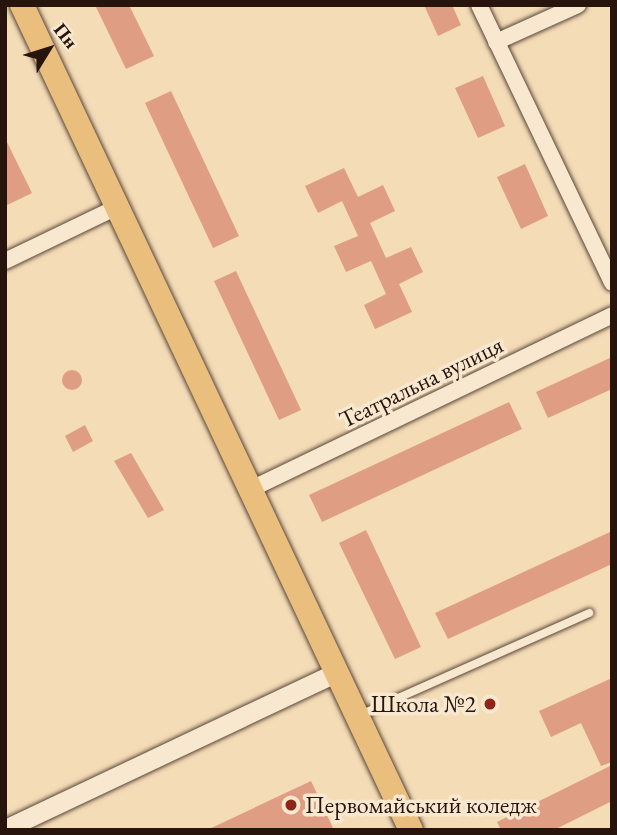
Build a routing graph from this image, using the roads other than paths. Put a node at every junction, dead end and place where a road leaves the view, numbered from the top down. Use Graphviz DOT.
graph roads {
  1 [pos="22,5"];
  2 [pos="479,5"];
  3 [pos="578,5"];
  4 [pos="496,42"];
  5 [pos="115,208"];
  6 [pos="5,261"];
  7 [pos="612,283"];
  8 [pos="612,315"];
  9 [pos="249,490"];
  10 [pos="589,613"];
  11 [pos="337,672"];
  12 [pos="358,716"];
  13 [pos="16,827"];
  14 [pos="411,830"];
  1 -- 5 [label="main road"];
  2 -- 4 [label="street"];
  3 -- 4 [label="street"];
  4 -- 7 [label="street"];
  5 -- 6 [label="street"];
  5 -- 9 [label="main road"];
  8 -- 9 [label="street, Театральна вулиця"];
  9 -- 11 [label="main road"];
  10 -- 12 [label="lane"];
  11 -- 12 [label="main road"];
  11 -- 13 [label="street"];
  12 -- 14 [label="main road"];
}
